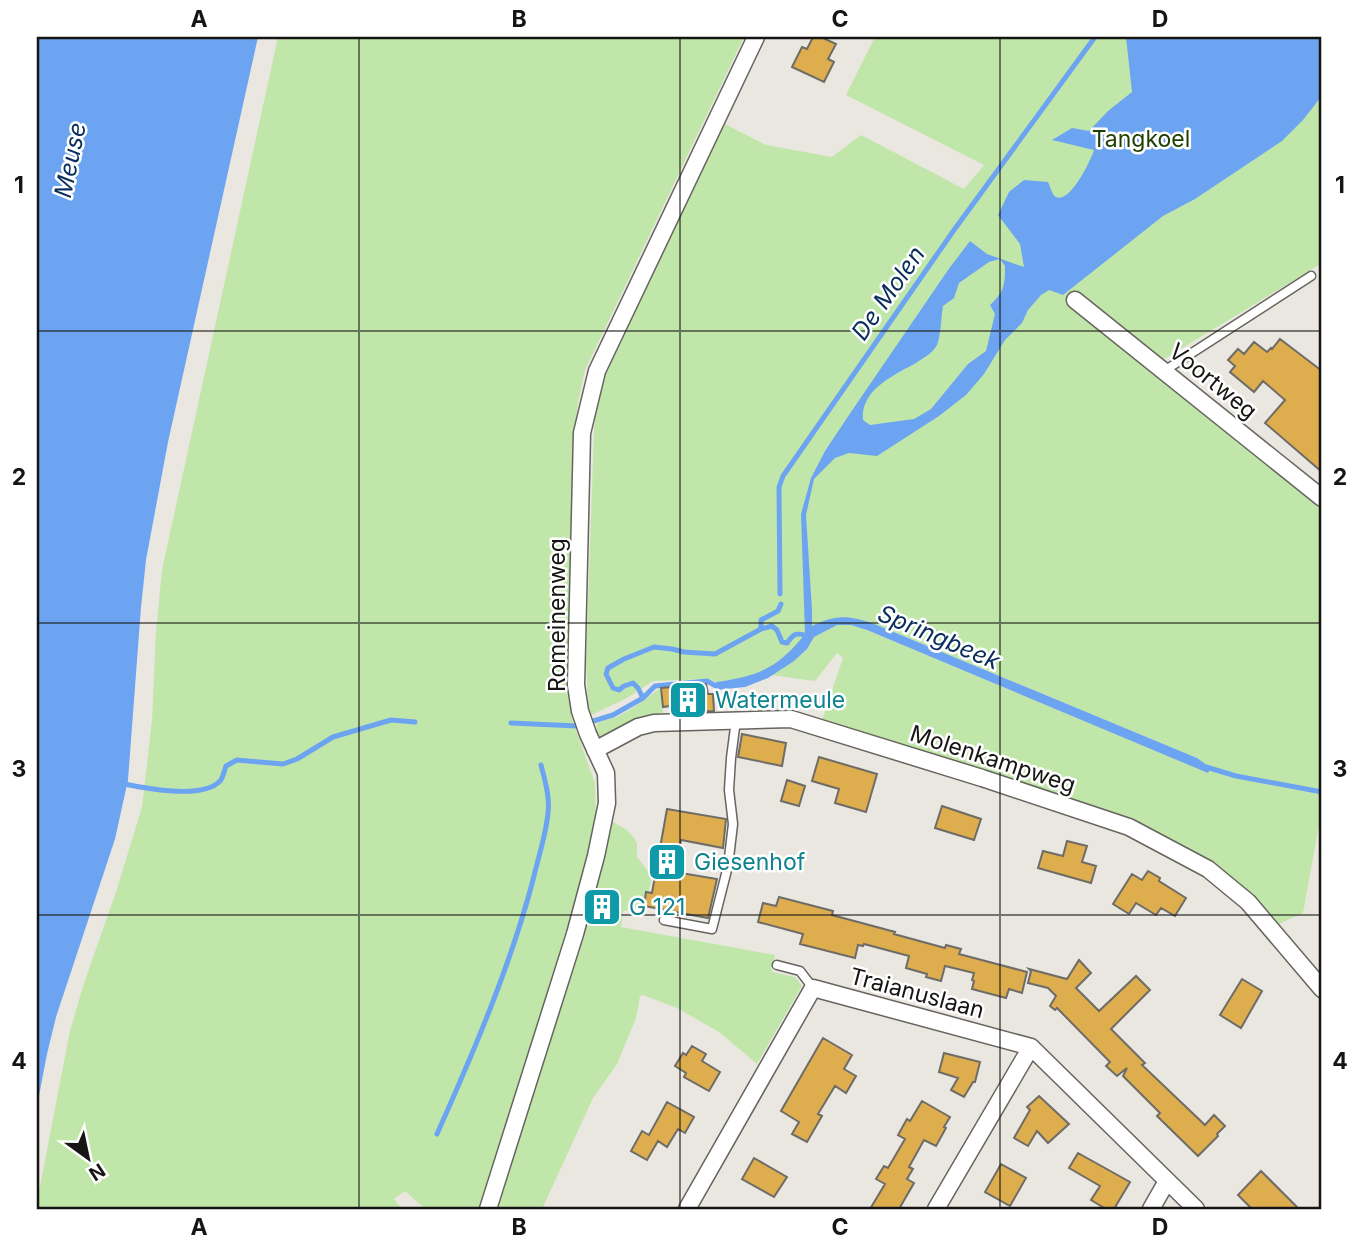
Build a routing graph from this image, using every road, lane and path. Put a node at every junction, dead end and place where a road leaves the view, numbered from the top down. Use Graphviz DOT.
graph roads {
  1 [pos="756,37"];
  2 [pos="1311,276"];
  3 [pos="1075,300"];
  4 [pos="1164,371"];
  5 [pos="1322,498"];
  6 [pos="736,720"];
  7 [pos="595,750"];
  8 [pos="664,920"];
  9 [pos="777,965"];
  10 [pos="813,988"];
  11 [pos="1322,989"];
  12 [pos="1031,1047"];
  13 [pos="1167,1181"];
  14 [pos="488,1209"];
  15 [pos="687,1209"];
  16 [pos="936,1209"];
  17 [pos="1151,1209"];
  18 [pos="1196,1209"];
  1 -- 7 [label="street, Romeinenweg"];
  2 -- 4 [label="lane"];
  3 -- 4 [label="street, Voortweg"];
  4 -- 5 [label="street, Voortweg"];
  6 -- 7 [label="street, Molenkampweg"];
  6 -- 8 [label="lane"];
  6 -- 11 [label="street, Molenkampweg"];
  7 -- 14 [label="street, Romeinenweg"];
  9 -- 10 [label="lane"];
  10 -- 12 [label="street, Traianuslaan"];
  10 -- 15 [label="street, Traianuslaan"];
  12 -- 13 [label="street, Traianuslaan"];
  12 -- 16 [label="street"];
  13 -- 17 [label="street"];
  13 -- 18 [label="street, Traianuslaan"];
}
